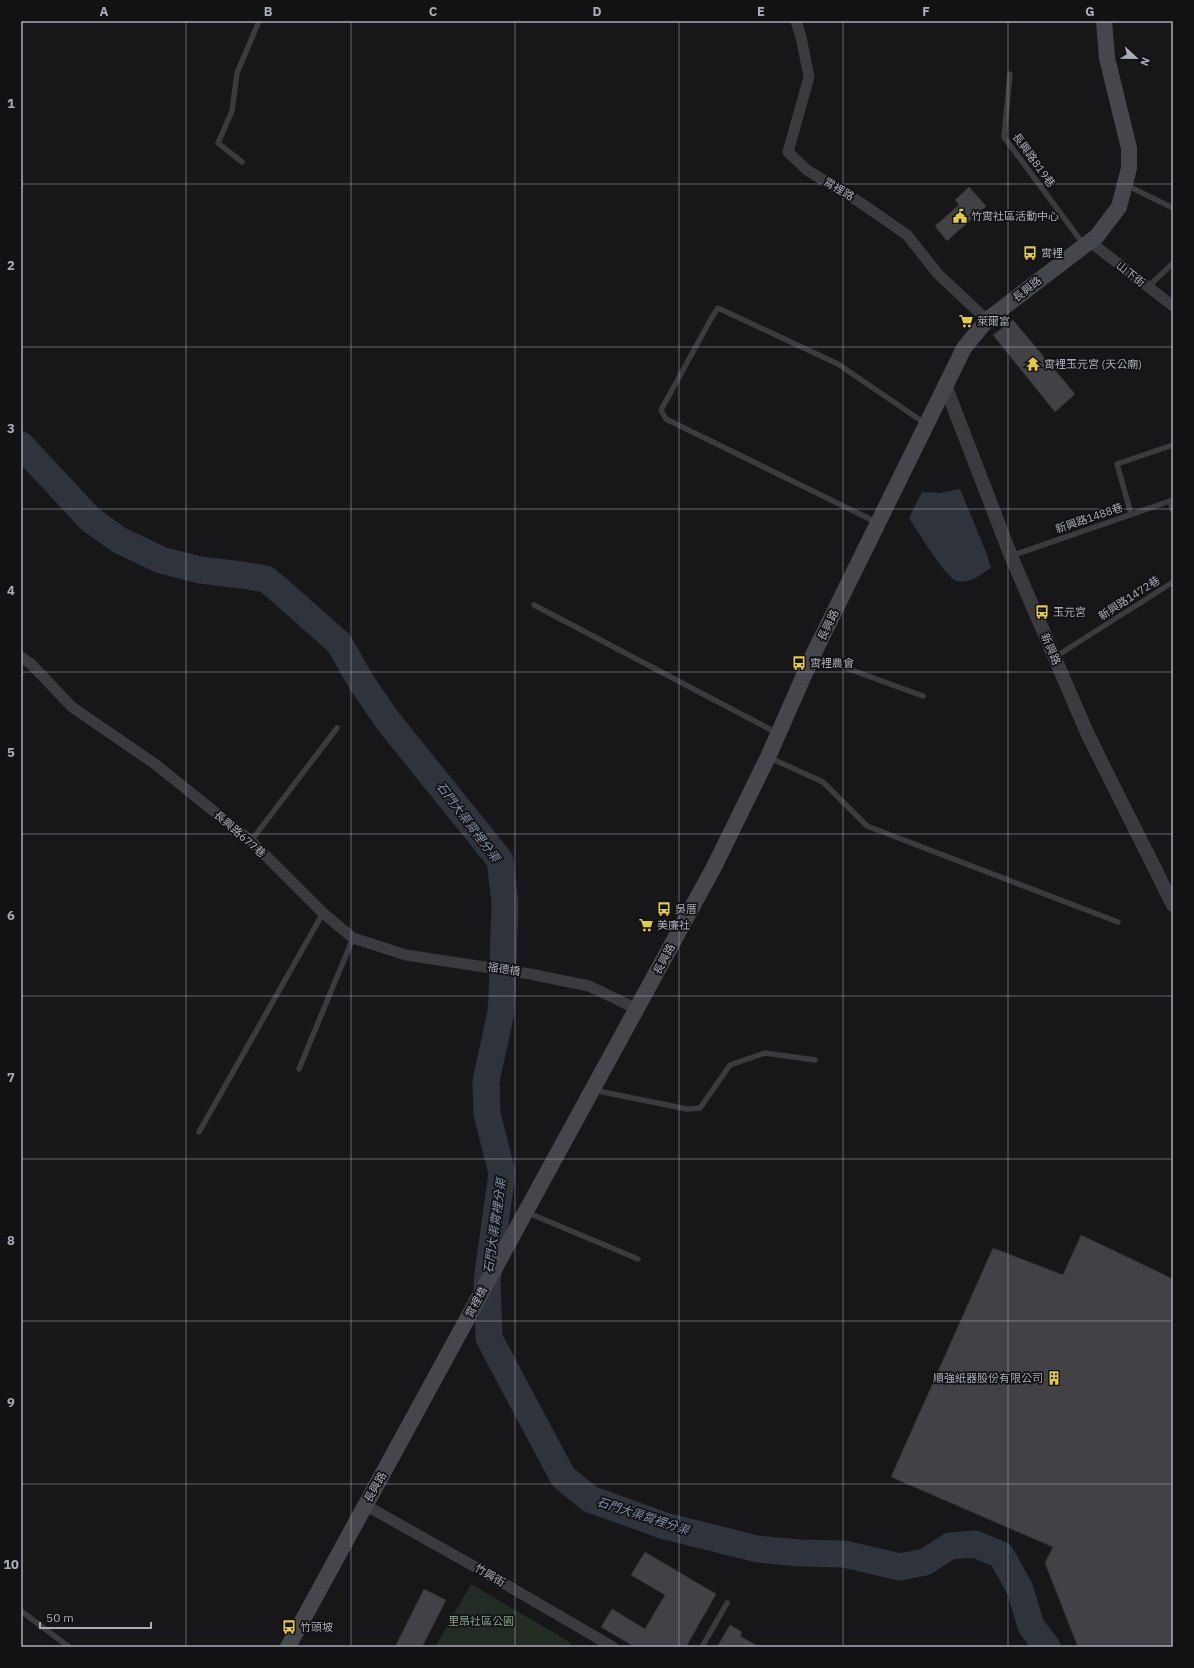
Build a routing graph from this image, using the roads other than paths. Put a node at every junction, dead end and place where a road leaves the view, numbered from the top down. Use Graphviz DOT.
graph roads {
  1 [pos="259,21"];
  2 [pos="796,21"];
  3 [pos="1104,21"];
  4 [pos="1010,74"];
  5 [pos="242,162"];
  6 [pos="1126,185"];
  7 [pos="1173,208"];
  8 [pos="1086,243"];
  9 [pos="1173,263"];
  10 [pos="1148,286"];
  11 [pos="1173,306"];
  12 [pos="987,320"];
  13 [pos="945,385"];
  14 [pos="926,425"];
  15 [pos="1173,445"];
  16 [pos="1172,500"];
  17 [pos="1173,511"];
  18 [pos="1131,514"];
  19 [pos="878,524"];
  20 [pos="1011,556"];
  21 [pos="1173,582"];
  22 [pos="534,605"];
  23 [pos="813,655"];
  24 [pos="21,657"];
  25 [pos="1055,657"];
  26 [pos="922,696"];
  27 [pos="337,728"];
  28 [pos="779,734"];
  29 [pos="768,757"];
  30 [pos="251,841"];
  31 [pos="1173,905"];
  32 [pos="323,913"];
  33 [pos="1118,922"];
  34 [pos="353,938"];
  35 [pos="478,965"];
  36 [pos="637,1009"];
  37 [pos="815,1060"];
  38 [pos="299,1068"];
  39 [pos="593,1090"];
  40 [pos="199,1132"];
  41 [pos="526,1212"];
  42 [pos="501,1255"];
  43 [pos="638,1259"];
  44 [pos="463,1327"];
  45 [pos="365,1505"];
  46 [pos="727,1603"];
  47 [pos="21,1611"];
  48 [pos="293,1646"];
  49 [pos="69,1647"];
  50 [pos="613,1647"];
  51 [pos="702,1647"];
  1 -- 5 [label="lane"];
  2 -- 12 [label="street, 霄裡路"];
  3 -- 6 [label="main road, 長興路"];
  4 -- 8 [label="lane, 長興路819巷"];
  6 -- 7 [label="lane"];
  6 -- 8 [label="main road, 長興路"];
  8 -- 10 [label="street, 山下街"];
  8 -- 12 [label="main road, 長興路"];
  9 -- 10 [label="lane"];
  10 -- 11 [label="street, 山下街"];
  12 -- 13 [label="main road, 長興路"];
  13 -- 14 [label="main road, 長興路"];
  13 -- 20 [label="street, 新興路"];
  14 -- 19 [label="main road, 長興路"];
  14 -- 19 [label="lane"];
  15 -- 18 [label="lane"];
  16 -- 17 [label="lane"];
  16 -- 18 [label="lane, 新興路1488巷"];
  18 -- 20 [label="lane, 新興路1488巷"];
  19 -- 23 [label="main road, 長興路"];
  20 -- 25 [label="street, 新興路"];
  21 -- 25 [label="lane, 新興路1472巷"];
  22 -- 28 [label="lane"];
  23 -- 26 [label="lane"];
  23 -- 28 [label="main road, 長興路"];
  24 -- 30 [label="street, 長興路677巷"];
  25 -- 31 [label="street, 新興路"];
  27 -- 30 [label="lane"];
  28 -- 29 [label="main road, 長興路"];
  29 -- 33 [label="lane"];
  29 -- 36 [label="main road, 長興路"];
  30 -- 32 [label="street, 長興路677巷"];
  32 -- 34 [label="street, 長興路677巷"];
  32 -- 40 [label="lane"];
  34 -- 35 [label="street, 長興路677巷"];
  34 -- 38 [label="lane"];
  35 -- 36 [label="street, 福德橋"];
  36 -- 39 [label="main road, 長興路"];
  37 -- 39 [label="lane"];
  39 -- 41 [label="main road, 長興路"];
  41 -- 42 [label="main road, 長興路"];
  41 -- 43 [label="lane"];
  42 -- 44 [label="main road, 霄裡橋"];
  44 -- 45 [label="main road, 長興路"];
  45 -- 48 [label="main road, 長興路"];
  45 -- 50 [label="street, 竹興街"];
  46 -- 51 [label="lane"];
  47 -- 49 [label="lane"];
}
